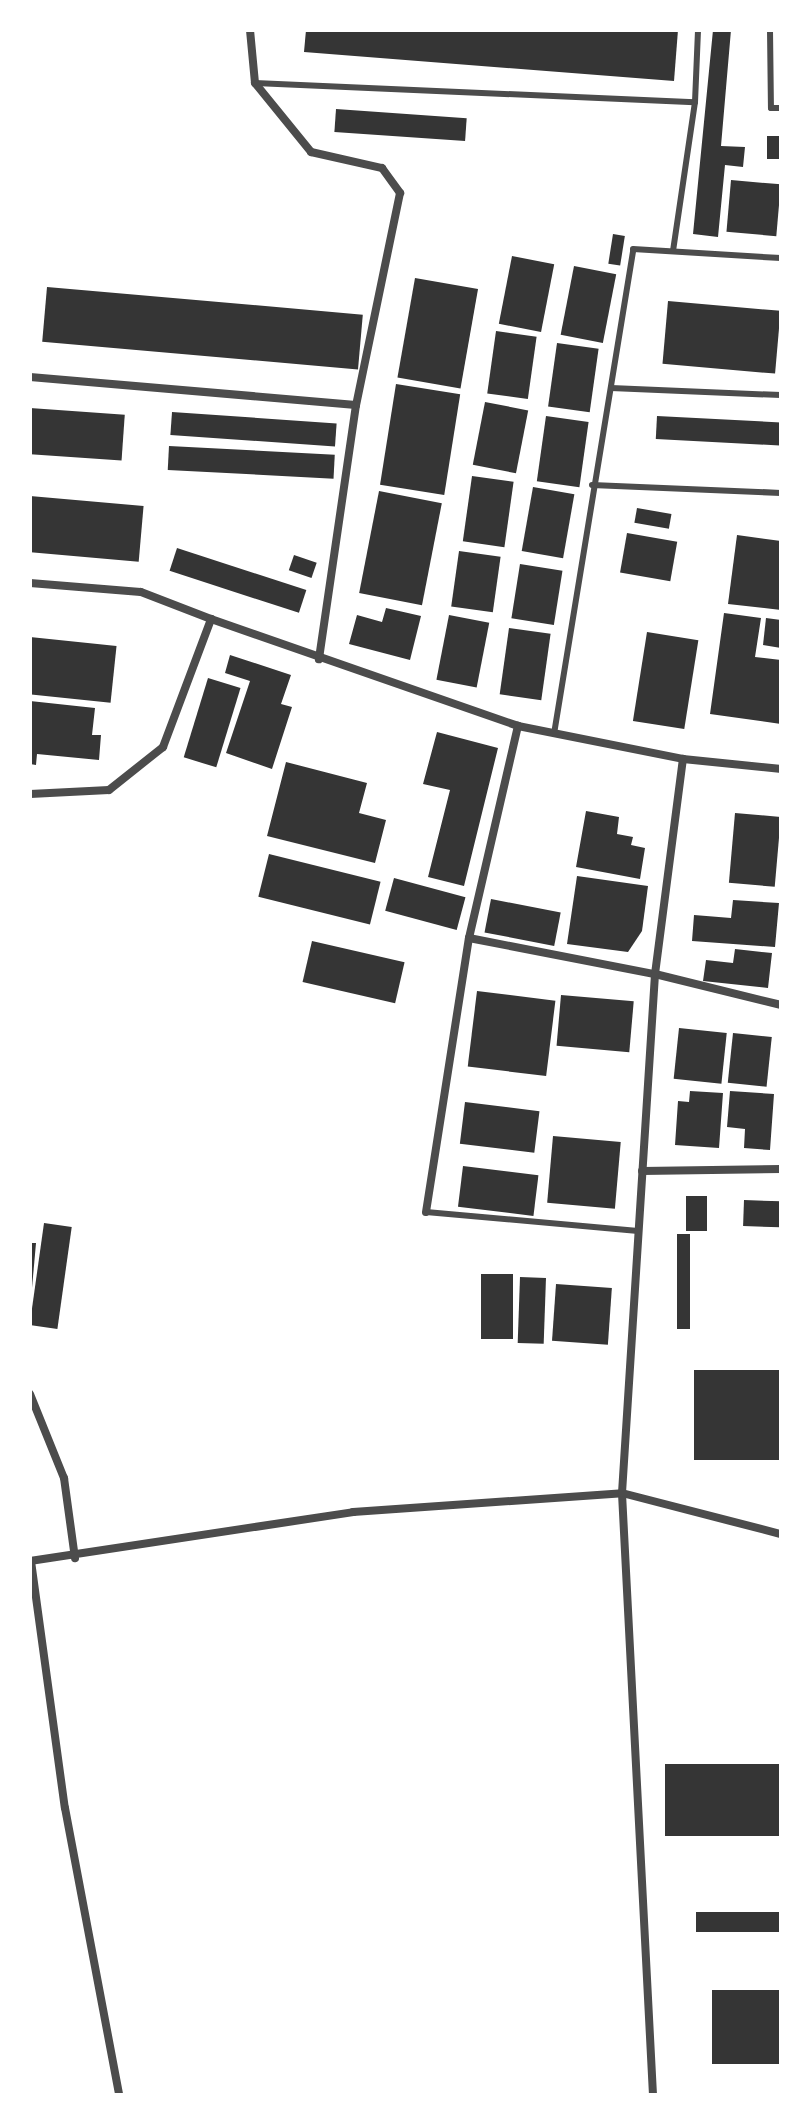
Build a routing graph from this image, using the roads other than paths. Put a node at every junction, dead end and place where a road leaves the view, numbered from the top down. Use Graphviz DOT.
graph roads {
  1 [pos="250,30"];
  2 [pos="698,30"];
  3 [pos="770,30"];
  4 [pos="255,83"];
  5 [pos="695,102"];
  6 [pos="781,108"];
  7 [pos="673,251"];
  8 [pos="781,258"];
  9 [pos="30,377"];
  10 [pos="611,388"];
  11 [pos="781,395"];
  12 [pos="356,405"];
  13 [pos="592,485"];
  14 [pos="781,493"];
  15 [pos="30,583"];
  16 [pos="211,619"];
  17 [pos="319,659"];
  18 [pos="518,726"];
  19 [pos="554,734"];
  20 [pos="683,759"];
  21 [pos="781,769"];
  22 [pos="30,794"];
  23 [pos="469,938"];
  24 [pos="655,974"];
  25 [pos="781,1005"];
  26 [pos="781,1169"];
  27 [pos="642,1171"];
  28 [pos="426,1212"];
  29 [pos="638,1231"];
  30 [pos="30,1394"];
  31 [pos="622,1493"];
  32 [pos="781,1534"];
  33 [pos="75,1558"];
  34 [pos="31,1561"];
  35 [pos="119,2095"];
  36 [pos="653,2095"];
  1 -- 4 [label="street"];
  2 -- 5 [label="lane"];
  3 -- 6 [label="lane"];
  4 -- 5 [label="lane"];
  4 -- 12 [label="street"];
  5 -- 7 [label="lane"];
  7 -- 8 [label="lane"];
  7 -- 10 [label="lane"];
  9 -- 12 [label="street"];
  10 -- 11 [label="lane"];
  10 -- 13 [label="lane"];
  12 -- 17 [label="street"];
  13 -- 14 [label="lane"];
  13 -- 19 [label="lane"];
  15 -- 16 [label="street"];
  16 -- 17 [label="street"];
  16 -- 22 [label="street"];
  17 -- 18 [label="street"];
  18 -- 19 [label="street"];
  18 -- 23 [label="street"];
  19 -- 20 [label="street"];
  20 -- 21 [label="street"];
  20 -- 24 [label="street"];
  23 -- 24 [label="street"];
  23 -- 28 [label="street"];
  24 -- 25 [label="street"];
  24 -- 27 [label="street"];
  26 -- 27 [label="street"];
  27 -- 29 [label="street"];
  28 -- 29 [label="lane"];
  29 -- 31 [label="street"];
  30 -- 33 [label="street"];
  31 -- 32 [label="street"];
  31 -- 33 [label="street"];
  31 -- 36 [label="street"];
  33 -- 34 [label="street"];
  34 -- 35 [label="street"];
}
